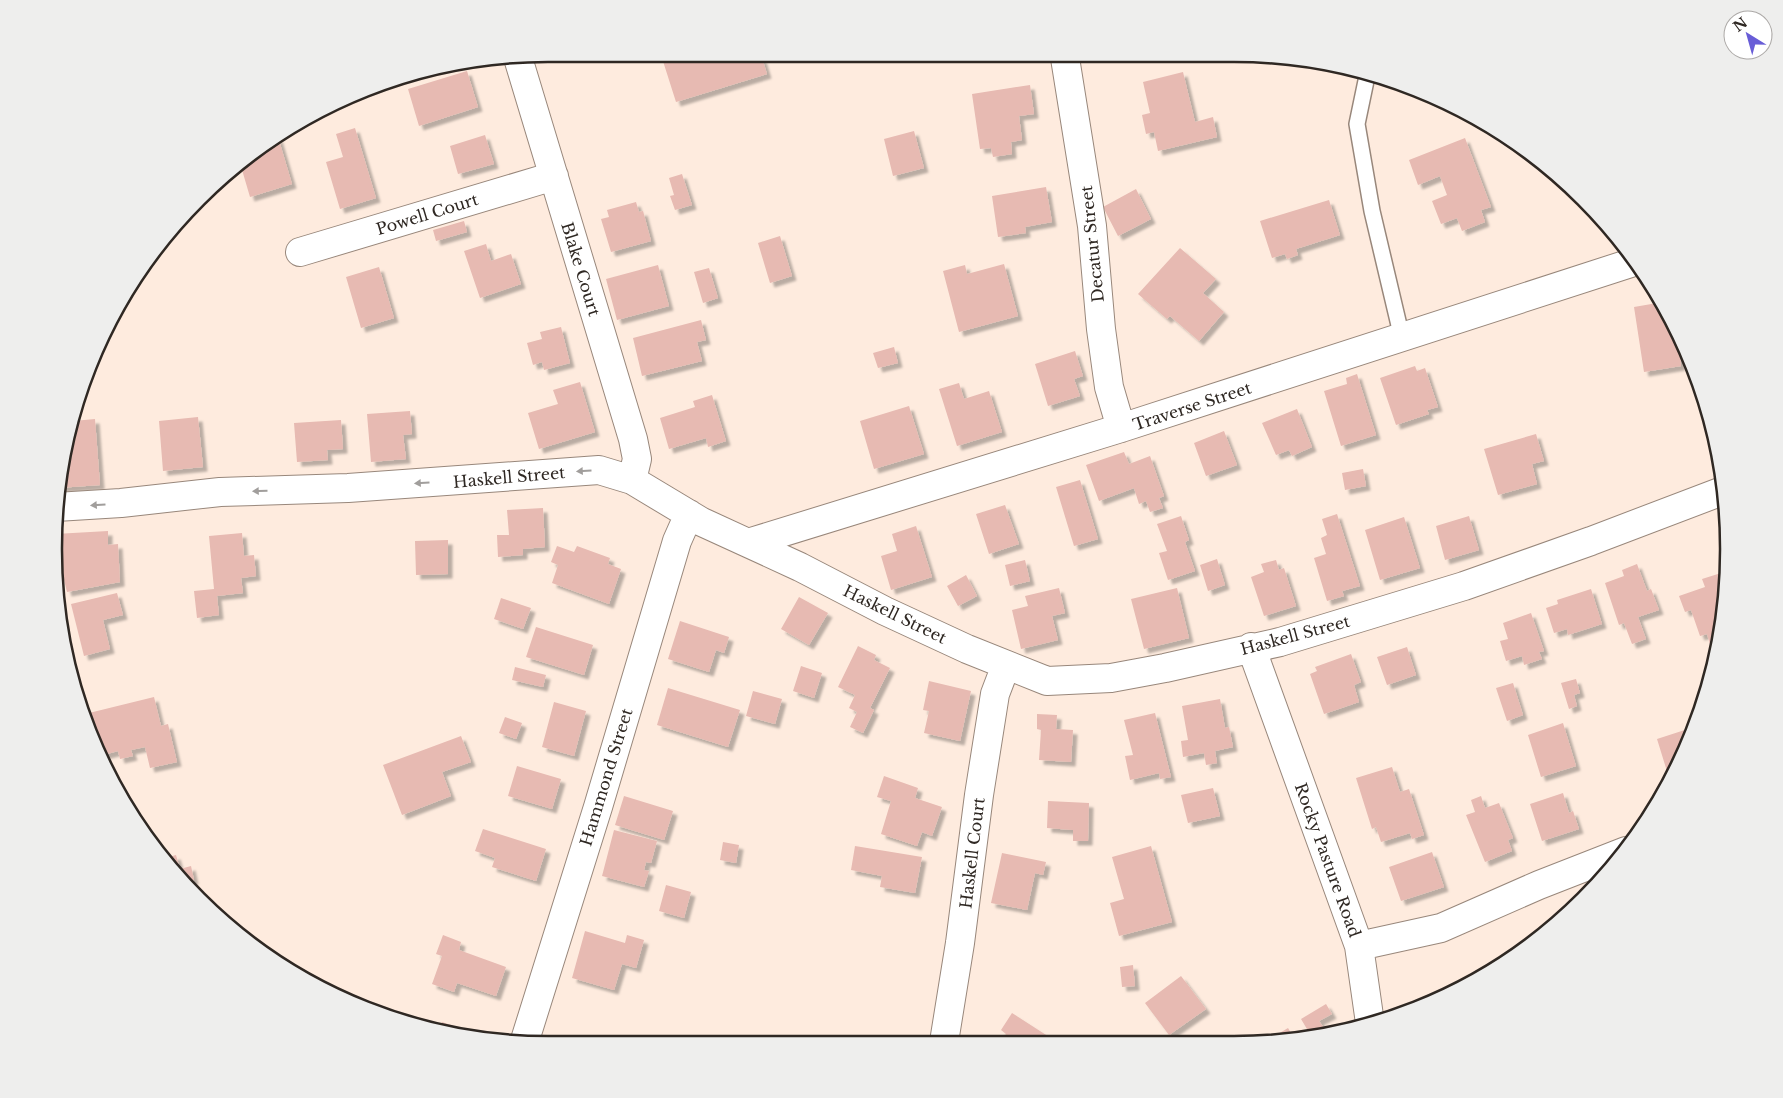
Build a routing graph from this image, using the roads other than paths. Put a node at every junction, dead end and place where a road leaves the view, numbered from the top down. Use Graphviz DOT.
graph roads {
  1 [pos="1067,62"];
  2 [pos="520,64"];
  3 [pos="1366,81"];
  4 [pos="554,176"];
  5 [pos="300,252"];
  6 [pos="1628,264"];
  7 [pos="1402,338"];
  8 [pos="1121,428"];
  9 [pos="632,480"];
  10 [pos="1717,493"];
  11 [pos="65,506"];
  12 [pos="689,514"];
  13 [pos="748,543"];
  14 [pos="1251,647"];
  15 [pos="1006,665"];
  16 [pos="1609,858"];
  17 [pos="1359,946"];
  18 [pos="1369,1016"];
  19 [pos="527,1035"];
  20 [pos="945,1036"];
  1 -- 8 [label="street, Decatur Street"];
  2 -- 4 [label="street, Blake Court"];
  3 -- 7 [label="lane"];
  4 -- 5 [label="street, Powell Court"];
  4 -- 9 [label="street, Blake Court"];
  6 -- 7 [label="street, Traverse Street"];
  7 -- 8 [label="street, Traverse Street"];
  8 -- 13 [label="street, Traverse Street"];
  9 -- 11 [label="street, Haskell Street, one-way"];
  9 -- 12 [label="street, Haskell Street"];
  10 -- 14 [label="street, Haskell Street"];
  12 -- 13 [label="street, Haskell Street"];
  12 -- 19 [label="street, Hammond Street"];
  13 -- 15 [label="street, Haskell Street"];
  14 -- 15 [label="street, Haskell Street"];
  14 -- 17 [label="street, Rocky Pasture Road"];
  15 -- 20 [label="street, Haskell Court"];
  16 -- 17 [label="street, Rocky Pasture Road"];
  17 -- 18 [label="street"];
}
